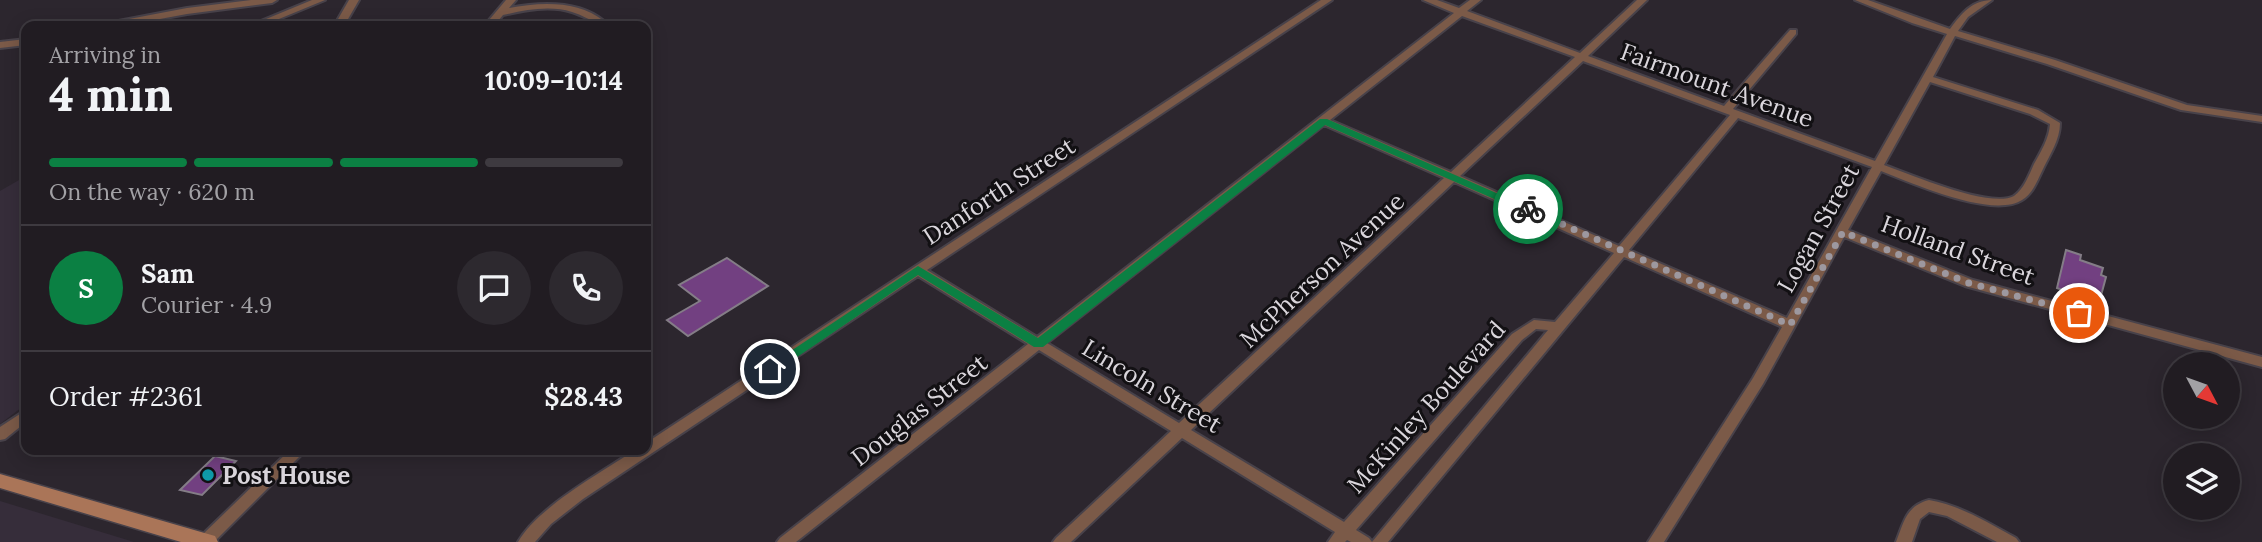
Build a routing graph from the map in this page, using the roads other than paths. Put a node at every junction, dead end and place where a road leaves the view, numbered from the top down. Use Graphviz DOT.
graph roads {
  1 [pos="190,0"];
  2 [pos="272,0"];
  3 [pos="320,0"];
  4 [pos="354,0"];
  5 [pos="511,0"];
  6 [pos="1428,0"];
  7 [pos="1476,0"];
  8 [pos="1642,0"];
  9 [pos="1860,0"];
  10 [pos="1987,0"];
  11 [pos="1324,1"];
  12 [pos="202,9"];
  13 [pos="1461,12"];
  14 [pos="500,13"];
  15 [pos="599,20"];
  16 [pos="136,21"];
  17 [pos="267,21"];
  18 [pos="342,21"];
  19 [pos="493,21"];
  20 [pos="1793,32"];
  21 [pos="1952,33"];
  22 [pos="21,43"];
  23 [pos="0,46"];
  24 [pos="0,57"];
  25 [pos="1581,57"];
  26 [pos="1927,78"];
  27 [pos="1731,112"];
  28 [pos="2262,119"];
  29 [pos="1324,121"];
  30 [pos="2056,123"];
  31 [pos="1878,167"];
  32 [pos="1452,177"];
  33 [pos="1843,232"];
  34 [pos="1623,250"];
  35 [pos="918,270"];
  36 [pos="1790,325"];
  37 [pos="1560,327"];
  38 [pos="1038,344"];
  39 [pos="2262,362"];
  40 [pos="21,419"];
  41 [pos="1181,430"];
  42 [pos="0,435"];
  43 [pos="651,447"];
  44 [pos="294,455"];
  45 [pos="638,455"];
  46 [pos="0,481"];
  47 [pos="1341,537"];
  48 [pos="207,542"];
  49 [pos="526,542"];
  50 [pos="785,542"];
  51 [pos="1061,542"];
  52 [pos="1364,542"];
  53 [pos="1379,542"];
  54 [pos="1656,542"];
  55 [pos="1903,542"];
  56 [pos="2011,542"];
  1 -- 12 [label="street"];
  2 -- 12 [label="street"];
  3 -- 17 [label="street"];
  4 -- 18 [label="street"];
  5 -- 14 [label="street"];
  6 -- 13 [label="street, Fairmount Avenue"];
  7 -- 13 [label="street, Douglas Street"];
  8 -- 25 [label="street, McPherson Avenue"];
  9 -- 21 [label="street"];
  10 -- 21 [label="street, Logan Street"];
  11 -- 35 [label="street, Danforth Street"];
  12 -- 16 [label="street"];
  13 -- 25 [label="street, Fairmount Avenue"];
  13 -- 29 [label="street, Douglas Street"];
  14 -- 15 [label="street"];
  14 -- 19 [label="street"];
  20 -- 27 [label="street, McKinley Boulevard"];
  21 -- 26 [label="street, Logan Street"];
  21 -- 28 [label="street"];
  22 -- 23 [label="street"];
  22 -- 24 [label="street"];
  25 -- 27 [label="street, Fairmount Avenue"];
  25 -- 32 [label="street, McPherson Avenue"];
  26 -- 30 [label="street"];
  26 -- 31 [label="street, Logan Street"];
  27 -- 31 [label="street, Fairmount Avenue"];
  27 -- 34 [label="street, McKinley Boulevard"];
  29 -- 32 [label="street"];
  29 -- 38 [label="street, Douglas Street"];
  30 -- 31 [label="street, Fairmount Avenue"];
  31 -- 33 [label="street, Logan Street"];
  32 -- 34 [label="street"];
  32 -- 41 [label="street, McPherson Avenue"];
  33 -- 36 [label="street, Logan Street"];
  33 -- 39 [label="street, Holland Street"];
  34 -- 36 [label="street"];
  34 -- 37 [label="street, McKinley Boulevard"];
  35 -- 38 [label="street, Lincoln Street"];
  35 -- 43 [label="street, Danforth Street"];
  36 -- 54 [label="street, Logan Street"];
  37 -- 47 [label="street, McKinley Boulevard"];
  37 -- 53 [label="street, McKinley Boulevard"];
  38 -- 41 [label="street, Lincoln Street"];
  38 -- 50 [label="street, Douglas Street"];
  40 -- 42 [label="street"];
  41 -- 47 [label="street, Lincoln Street"];
  41 -- 51 [label="street, McPherson Avenue"];
  44 -- 48 [label="street"];
  45 -- 49 [label="street, Danforth Street"];
  46 -- 48 [label="street"];
  47 -- 52 [label="street, Lincoln Street"];
  55 -- 56 [label="street"];
}
